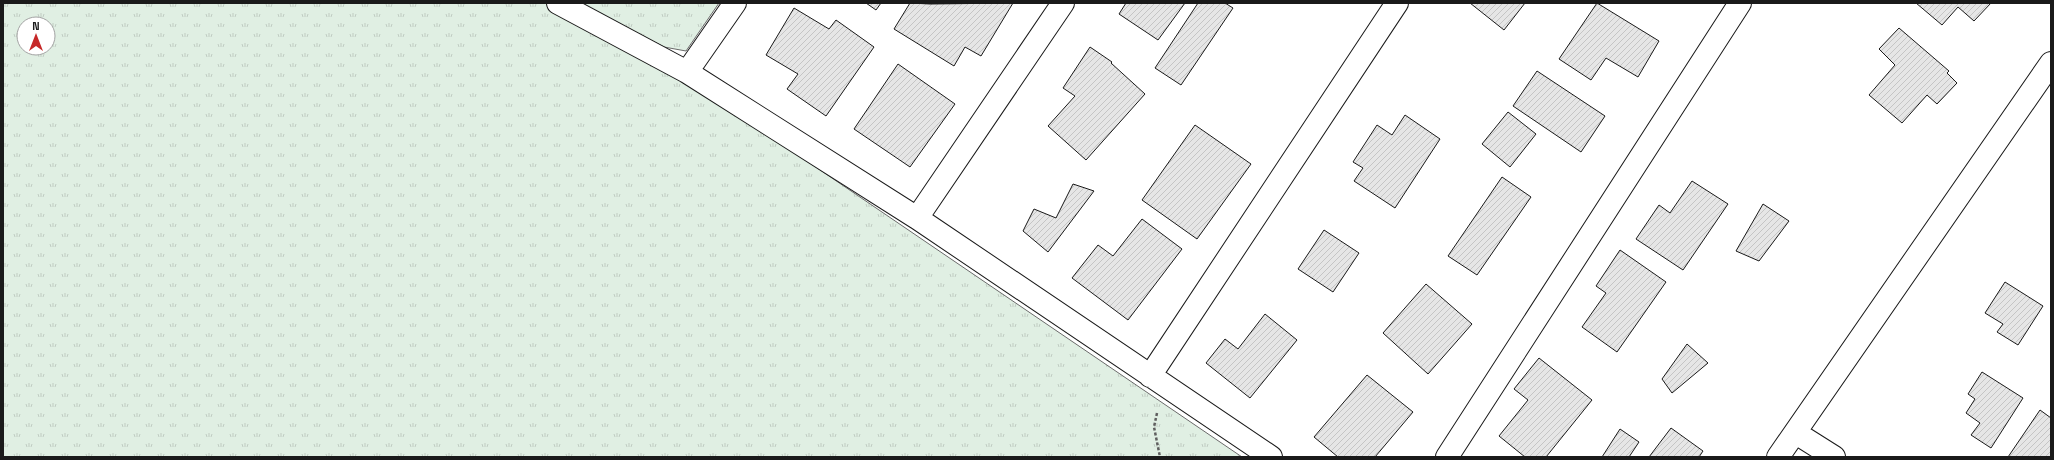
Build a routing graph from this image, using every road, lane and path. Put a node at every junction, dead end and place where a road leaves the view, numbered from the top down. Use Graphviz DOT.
graph roads {
  1 [pos="558,3"];
  2 [pos="735,3"];
  3 [pos="1063,3"];
  4 [pos="1397,3"];
  5 [pos="1740,3"];
  6 [pos="2051,63"];
  7 [pos="688,72"];
  8 [pos="917,218"];
  9 [pos="1157,380"];
  10 [pos="1796,433"];
  11 [pos="1160,457"];
  12 [pos="1271,457"];
  13 [pos="1447,457"];
  14 [pos="1778,457"];
  15 [pos="1834,457"];
  1 -- 7 [label="street"];
  2 -- 7 [label="street"];
  3 -- 8 [label="street"];
  4 -- 9 [label="street"];
  5 -- 13 [label="street"];
  6 -- 10 [label="street"];
  7 -- 8 [label="street"];
  8 -- 9 [label="street"];
  9 -- 11 [label="path"];
  9 -- 12 [label="street"];
  10 -- 14 [label="street"];
  10 -- 15 [label="street"];
}
